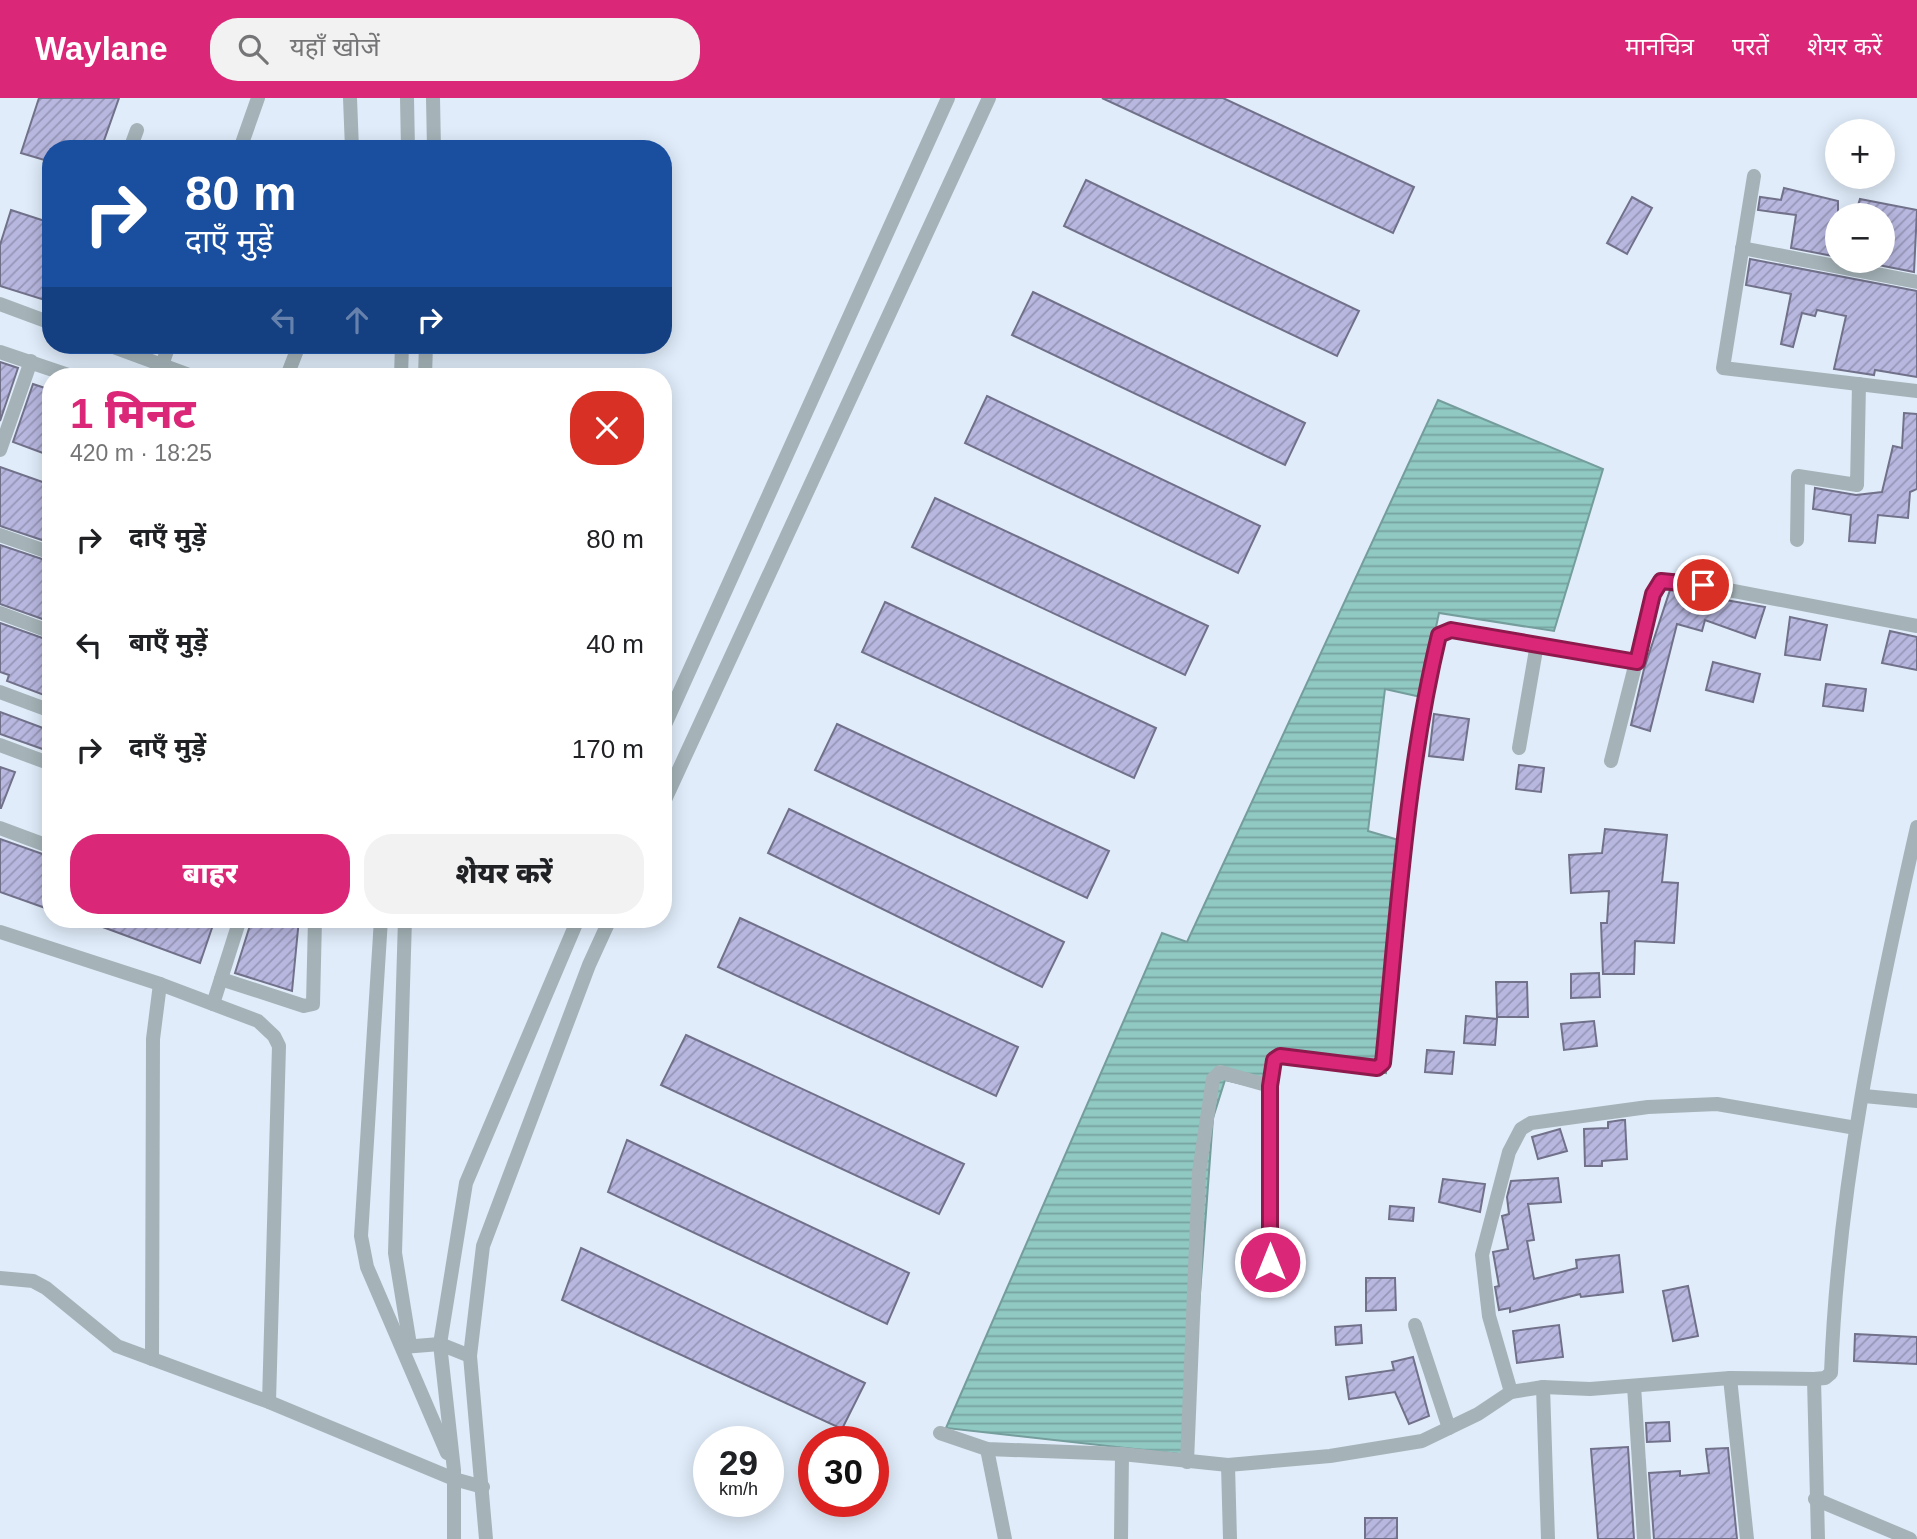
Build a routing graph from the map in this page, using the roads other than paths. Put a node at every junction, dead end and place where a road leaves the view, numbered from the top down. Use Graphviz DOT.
graph roads {
  1 [pos="258,98"];
  2 [pos="350,98"];
  3 [pos="407,98"];
  4 [pos="433,98"];
  5 [pos="948,98"];
  6 [pos="989,98"];
  7 [pos="137,130"];
  8 [pos="133,140"];
  9 [pos="243,140"];
  10 [pos="352,140"];
  11 [pos="408,140"];
  12 [pos="434,140"];
  13 [pos="1754,176"];
  14 [pos="1742,248"];
  15 [pos="1917,282"];
  16 [pos="0,304"];
  17 [pos="42,320"];
  18 [pos="0,352"];
  19 [pos="132,354"];
  20 [pos="166,354"];
  21 [pos="31,361"];
  22 [pos="162,365"];
  23 [pos="50,368"];
  24 [pos="170,368"];
  25 [pos="1859,384"];
  26 [pos="1917,391"];
  27 [pos="0,450"];
  28 [pos="0,535"];
  29 [pos="1797,540"];
  30 [pos="42,550"];
  31 [pos="0,613"];
  32 [pos="1917,626"];
  33 [pos="42,629"];
  34 [pos="1537,644"];
  35 [pos="1637,662"];
  36 [pos="0,692"];
  37 [pos="42,708"];
  38 [pos="672,709"];
  39 [pos="0,745"];
  40 [pos="1519,748"];
  41 [pos="42,761"];
  42 [pos="1611,761"];
  43 [pos="672,785"];
  44 [pos="1917,827"];
  45 [pos="0,828"];
  46 [pos="42,844"];
  47 [pos="237,928"];
  48 [pos="315,928"];
  49 [pos="380,928"];
  50 [pos="405,928"];
  51 [pos="574,928"];
  52 [pos="606,928"];
  53 [pos="0,932"];
  54 [pos="221,979"];
  55 [pos="160,984"];
  56 [pos="213,1004"];
  57 [pos="1270,1086"];
  58 [pos="1864,1096"];
  59 [pos="1917,1101"];
  60 [pos="1856,1128"];
  61 [pos="1270,1262"];
  62 [pos="0,1278"];
  63 [pos="1415,1325"];
  64 [pos="440,1344"];
  65 [pos="406,1346"];
  66 [pos="470,1356"];
  67 [pos="152,1359"];
  68 [pos="1730,1378"];
  69 [pos="1814,1380"];
  70 [pos="1634,1386"];
  71 [pos="1543,1387"];
  72 [pos="1511,1392"];
  73 [pos="269,1402"];
  74 [pos="1450,1428"];
  75 [pos="940,1433"];
  76 [pos="987,1448"];
  77 [pos="1122,1454"];
  78 [pos="1187,1462"];
  79 [pos="1228,1465"];
  80 [pos="454,1475"];
  81 [pos="483,1487"];
  82 [pos="1815,1499"];
  83 [pos="454,1539"];
  84 [pos="486,1539"];
  85 [pos="1005,1539"];
  86 [pos="1121,1539"];
  87 [pos="1230,1539"];
  88 [pos="1548,1539"];
  89 [pos="1644,1539"];
  90 [pos="1747,1539"];
  91 [pos="1818,1539"];
  92 [pos="1910,1539"];
  1 -- 9 [label="street"];
  2 -- 10 [label="street"];
  3 -- 11 [label="street"];
  4 -- 12 [label="street"];
  5 -- 38 [label="street"];
  6 -- 43 [label="street"];
  7 -- 8 [label="street"];
  13 -- 14 [label="street"];
  14 -- 15 [label="street"];
  14 -- 25 [label="street"];
  16 -- 17 [label="street"];
  18 -- 21 [label="street"];
  19 -- 22 [label="street"];
  20 -- 22 [label="street"];
  21 -- 23 [label="street"];
  21 -- 27 [label="street"];
  22 -- 24 [label="street"];
  25 -- 26 [label="street"];
  25 -- 29 [label="street"];
  28 -- 30 [label="street"];
  31 -- 33 [label="street"];
  32 -- 35 [label="street"];
  34 -- 35 [label="street"];
  34 -- 40 [label="street"];
  34 -- 57 [label="street"];
  35 -- 42 [label="street"];
  36 -- 37 [label="street"];
  39 -- 41 [label="street"];
  44 -- 58 [label="street"];
  45 -- 46 [label="street"];
  47 -- 54 [label="street"];
  48 -- 54 [label="street"];
  49 -- 65 [label="street"];
  50 -- 65 [label="street"];
  51 -- 64 [label="street"];
  52 -- 66 [label="street"];
  53 -- 55 [label="street"];
  54 -- 56 [label="street"];
  55 -- 56 [label="street"];
  55 -- 67 [label="street"];
  56 -- 73 [label="street"];
  57 -- 61 [label="street"];
  57 -- 78 [label="street"];
  58 -- 59 [label="street"];
  58 -- 60 [label="street"];
  60 -- 69 [label="street"];
  60 -- 72 [label="street"];
  62 -- 67 [label="street"];
  63 -- 74 [label="street"];
  64 -- 65 [label="street"];
  64 -- 66 [label="street"];
  64 -- 80 [label="street"];
  65 -- 80 [label="street"];
  66 -- 81 [label="street"];
  67 -- 73 [label="street"];
  68 -- 69 [label="street"];
  68 -- 70 [label="street"];
  68 -- 90 [label="street"];
  69 -- 82 [label="street"];
  70 -- 71 [label="street"];
  70 -- 89 [label="street"];
  71 -- 72 [label="street"];
  71 -- 88 [label="street"];
  72 -- 74 [label="street"];
  73 -- 80 [label="street"];
  74 -- 79 [label="street"];
  75 -- 76 [label="street"];
  76 -- 77 [label="street"];
  76 -- 85 [label="street"];
  77 -- 78 [label="street"];
  77 -- 86 [label="street"];
  78 -- 79 [label="street"];
  79 -- 87 [label="street"];
  80 -- 81 [label="street"];
  80 -- 83 [label="street"];
  81 -- 84 [label="street"];
  82 -- 91 [label="street"];
  82 -- 92 [label="street"];
}
